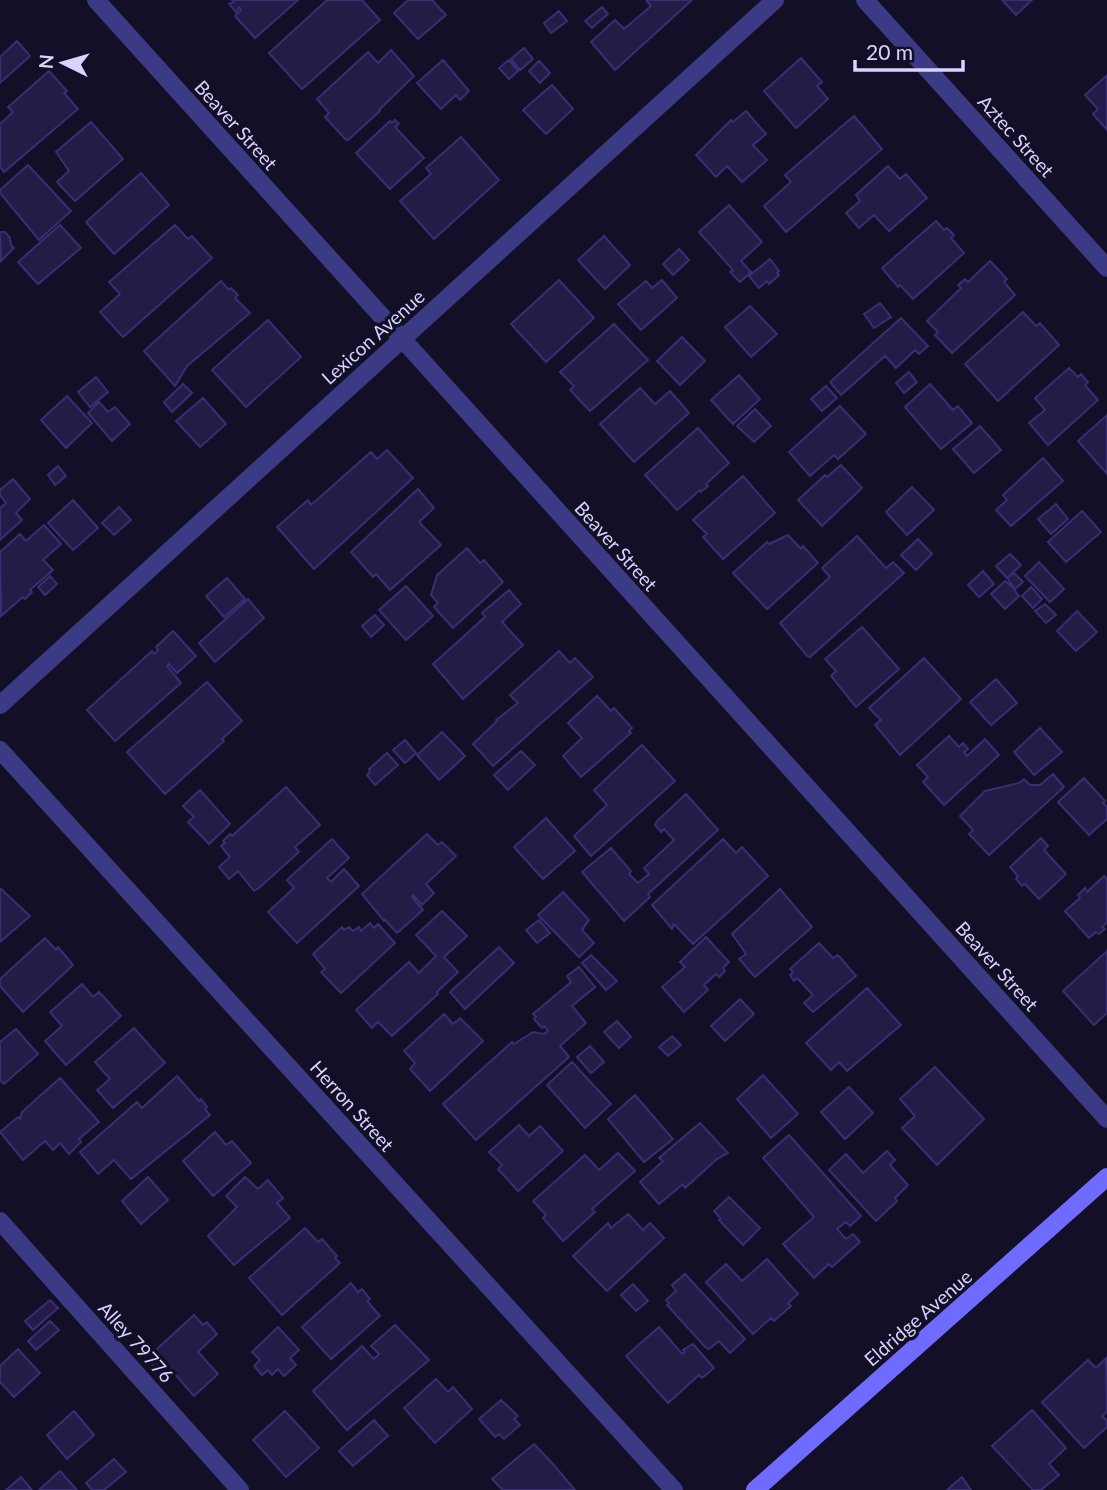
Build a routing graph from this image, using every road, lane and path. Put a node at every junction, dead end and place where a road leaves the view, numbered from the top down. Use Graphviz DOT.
graph roads {
  1 [pos="96,0"];
  2 [pos="775,0"];
  3 [pos="865,0"];
  4 [pos="1107,268"];
  5 [pos="401,340"];
  6 [pos="0,705"];
  7 [pos="0,750"];
  8 [pos="1107,1119"];
  9 [pos="1107,1177"];
  10 [pos="0,1222"];
  11 [pos="240,1490"];
  12 [pos="674,1490"];
  13 [pos="755,1490"];
  1 -- 5 [label="street, Beaver Street"];
  2 -- 5 [label="street, Lexicon Avenue"];
  3 -- 4 [label="street, Aztec Street"];
  5 -- 6 [label="street, Lexicon Avenue"];
  5 -- 8 [label="street, Beaver Street"];
  7 -- 12 [label="street, Herron Street"];
  9 -- 13 [label="street, Eldridge Avenue"];
  10 -- 11 [label="street, Alley 79776"];
}
